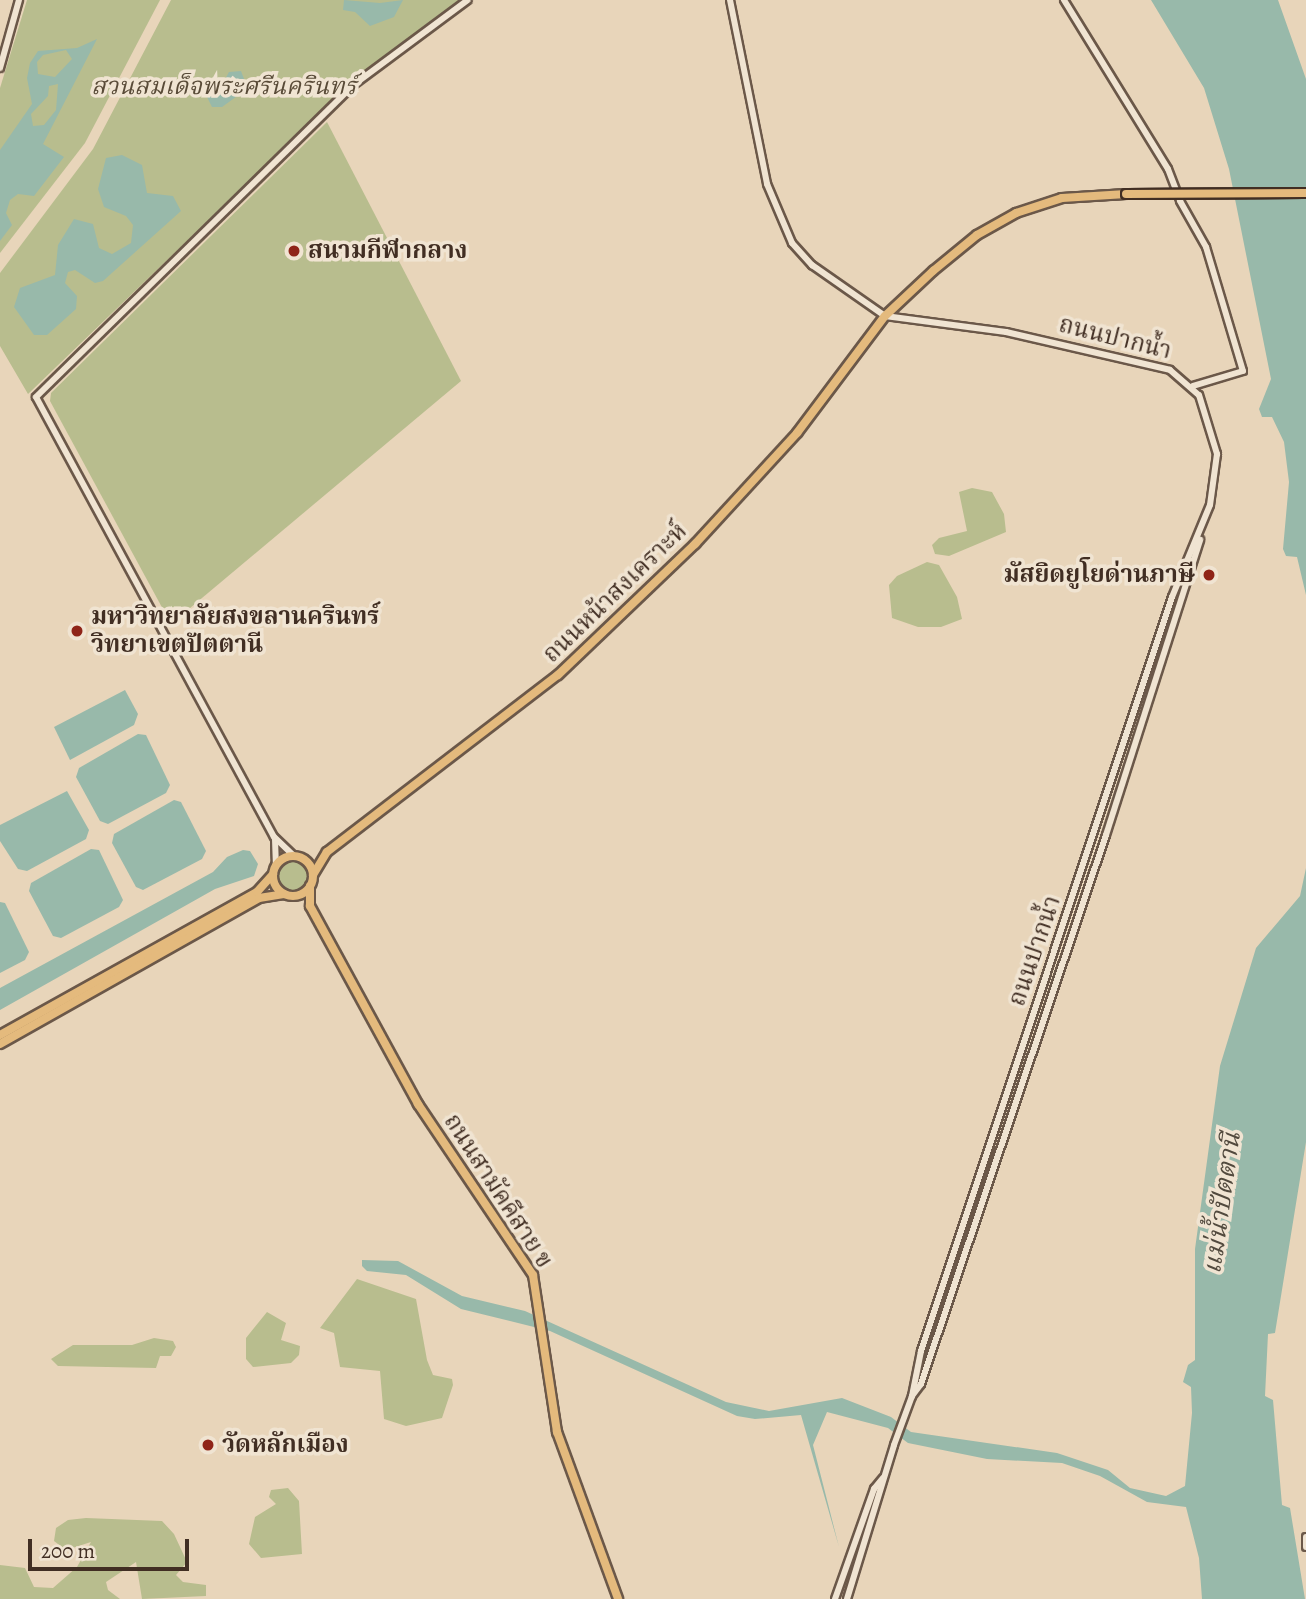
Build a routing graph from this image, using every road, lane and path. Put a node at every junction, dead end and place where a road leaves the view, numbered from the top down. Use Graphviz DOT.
graph roads {
  1 [pos="19,0"];
  2 [pos="468,0"];
  3 [pos="730,0"];
  4 [pos="1064,0"];
  5 [pos="0,68"];
  6 [pos="1306,193"];
  7 [pos="885,316"];
  8 [pos="1193,386"];
  9 [pos="1205,520"];
  10 [pos="274,837"];
  11 [pos="327,852"];
  12 [pos="298,857"];
  13 [pos="274,870"];
  14 [pos="313,875"];
  15 [pos="310,886"];
  16 [pos="287,895"];
  17 [pos="310,906"];
  18 [pos="1041,993"];
  19 [pos="1051,997"];
  20 [pos="0,1035"];
  21 [pos="0,1044"];
  22 [pos="969,1207"];
  23 [pos="980,1210"];
  24 [pos="912,1396"];
  25 [pos="884,1476"];
  26 [pos="1306,1537"];
  27 [pos="1306,1547"];
  28 [pos="618,1599"];
  29 [pos="835,1599"];
  30 [pos="847,1599"];
  1 -- 5 [label="street"];
  2 -- 10 [label="street"];
  3 -- 7 [label="street"];
  4 -- 8 [label="street"];
  6 -- 7 [label="main road, ถนนหน้าสงเคราะห์, bridge"];
  7 -- 8 [label="street, ถนนปากน้ำ"];
  7 -- 11 [label="main road, ถนนหน้าสงเคราะห์"];
  8 -- 9 [label="street, ถนนปากน้ำ"];
  9 -- 18 [label="street, ถนนปากน้ำ"];
  9 -- 19 [label="street, ถนนปากน้ำ"];
  10 -- 12 [label="street"];
  10 -- 13 [label="street"];
  11 -- 12 [label="main road, ถนนหน้าสงเคราะห์"];
  11 -- 14 [label="main road, ถนนหน้าสงเคราะห์"];
  12 -- 13 [label="main road"];
  12 -- 14 [label="main road"];
  13 -- 16 [label="main road"];
  13 -- 20 [label="main road"];
  14 -- 15 [label="main road"];
  15 -- 16 [label="main road"];
  15 -- 17 [label="main road, ถนนสามัคคีสาย ข"];
  16 -- 17 [label="main road"];
  16 -- 21 [label="main road"];
  17 -- 28 [label="main road, ถนนสามัคคีสาย ข"];
  18 -- 19 [label="street"];
  18 -- 22 [label="street, ถนนปากน้ำ"];
  19 -- 23 [label="street, ถนนปากน้ำ"];
  22 -- 23 [label="street"];
  22 -- 24 [label="street, ถนนปากน้ำ"];
  23 -- 24 [label="street, ถนนปากน้ำ"];
  24 -- 25 [label="street, ถนนปากน้ำ"];
  25 -- 29 [label="street, ถนนปากน้ำ"];
  25 -- 30 [label="street, ถนนปากน้ำ"];
  26 -- 27 [label="street"];
}
